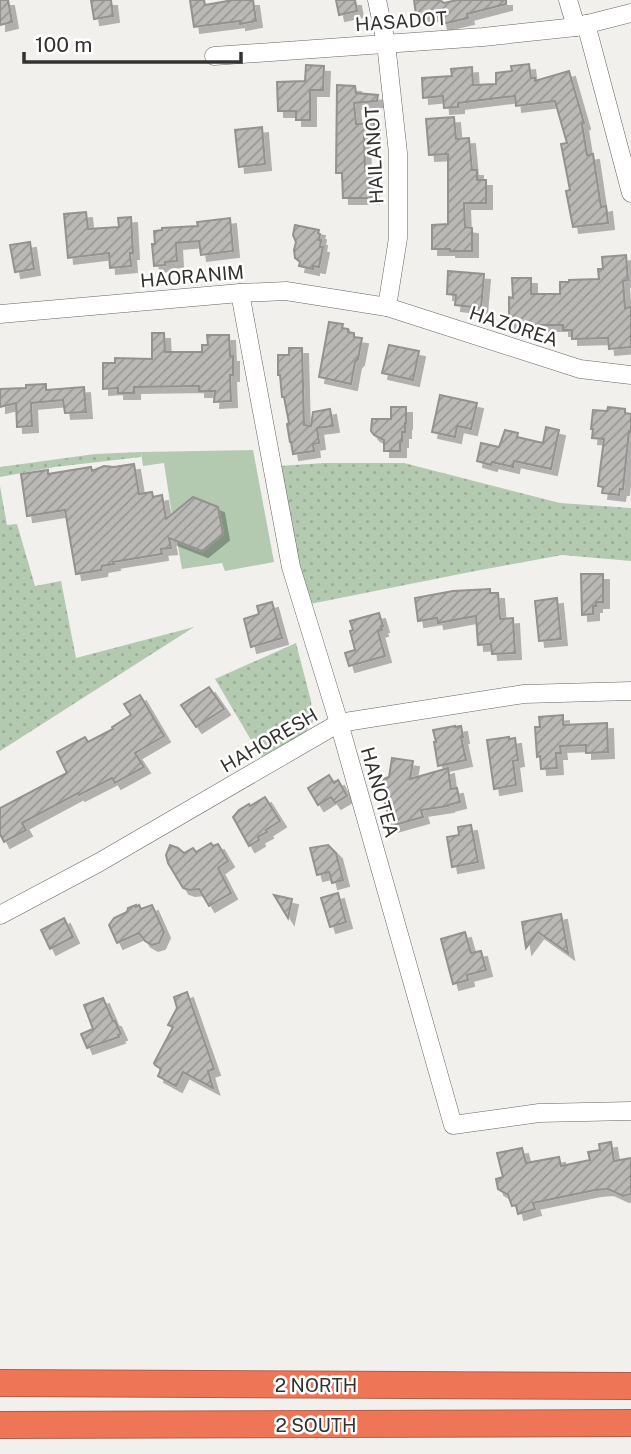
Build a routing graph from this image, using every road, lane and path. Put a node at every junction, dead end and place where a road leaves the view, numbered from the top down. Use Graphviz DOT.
graph roads {
  1 [pos="377,0"];
  2 [pos="568,0"];
  3 [pos="631,13"];
  4 [pos="581,25"];
  5 [pos="386,43"];
  6 [pos="214,56"];
  7 [pos="631,192"];
  8 [pos="240,293"];
  9 [pos="387,307"];
  10 [pos="0,314"];
  11 [pos="631,375"];
  12 [pos="631,691"];
  13 [pos="339,723"];
  14 [pos="0,915"];
  15 [pos="631,1111"];
  16 [pos="0,1383"];
  17 [pos="631,1386"];
  18 [pos="631,1423"];
  19 [pos="547,1424"];
  20 [pos="0,1425"];
  21 [pos="631,1430"];
  1 -- 5 [label="street, HAILANOT"];
  2 -- 4 [label="street"];
  3 -- 4 [label="street, HASADOT"];
  4 -- 5 [label="street, HASADOT"];
  4 -- 7 [label="street"];
  5 -- 6 [label="street, HASADOT"];
  5 -- 9 [label="street, HAILANOT"];
  8 -- 9 [label="street, HAORANIM"];
  8 -- 10 [label="street, HAORANIM"];
  8 -- 13 [label="street, HANOTEA"];
  9 -- 11 [label="street, HAZOREA"];
  12 -- 13 [label="street, HAHORESH"];
  13 -- 14 [label="street, HAHORESH"];
  13 -- 15 [label="street, HANOTEA"];
  16 -- 17 [label="highway, 2 NORTH"];
  18 -- 19 [label="highway, 2 SOUTH"];
  19 -- 20 [label="highway, 2 SOUTH"];
  19 -- 21 [label="highway"];
}
